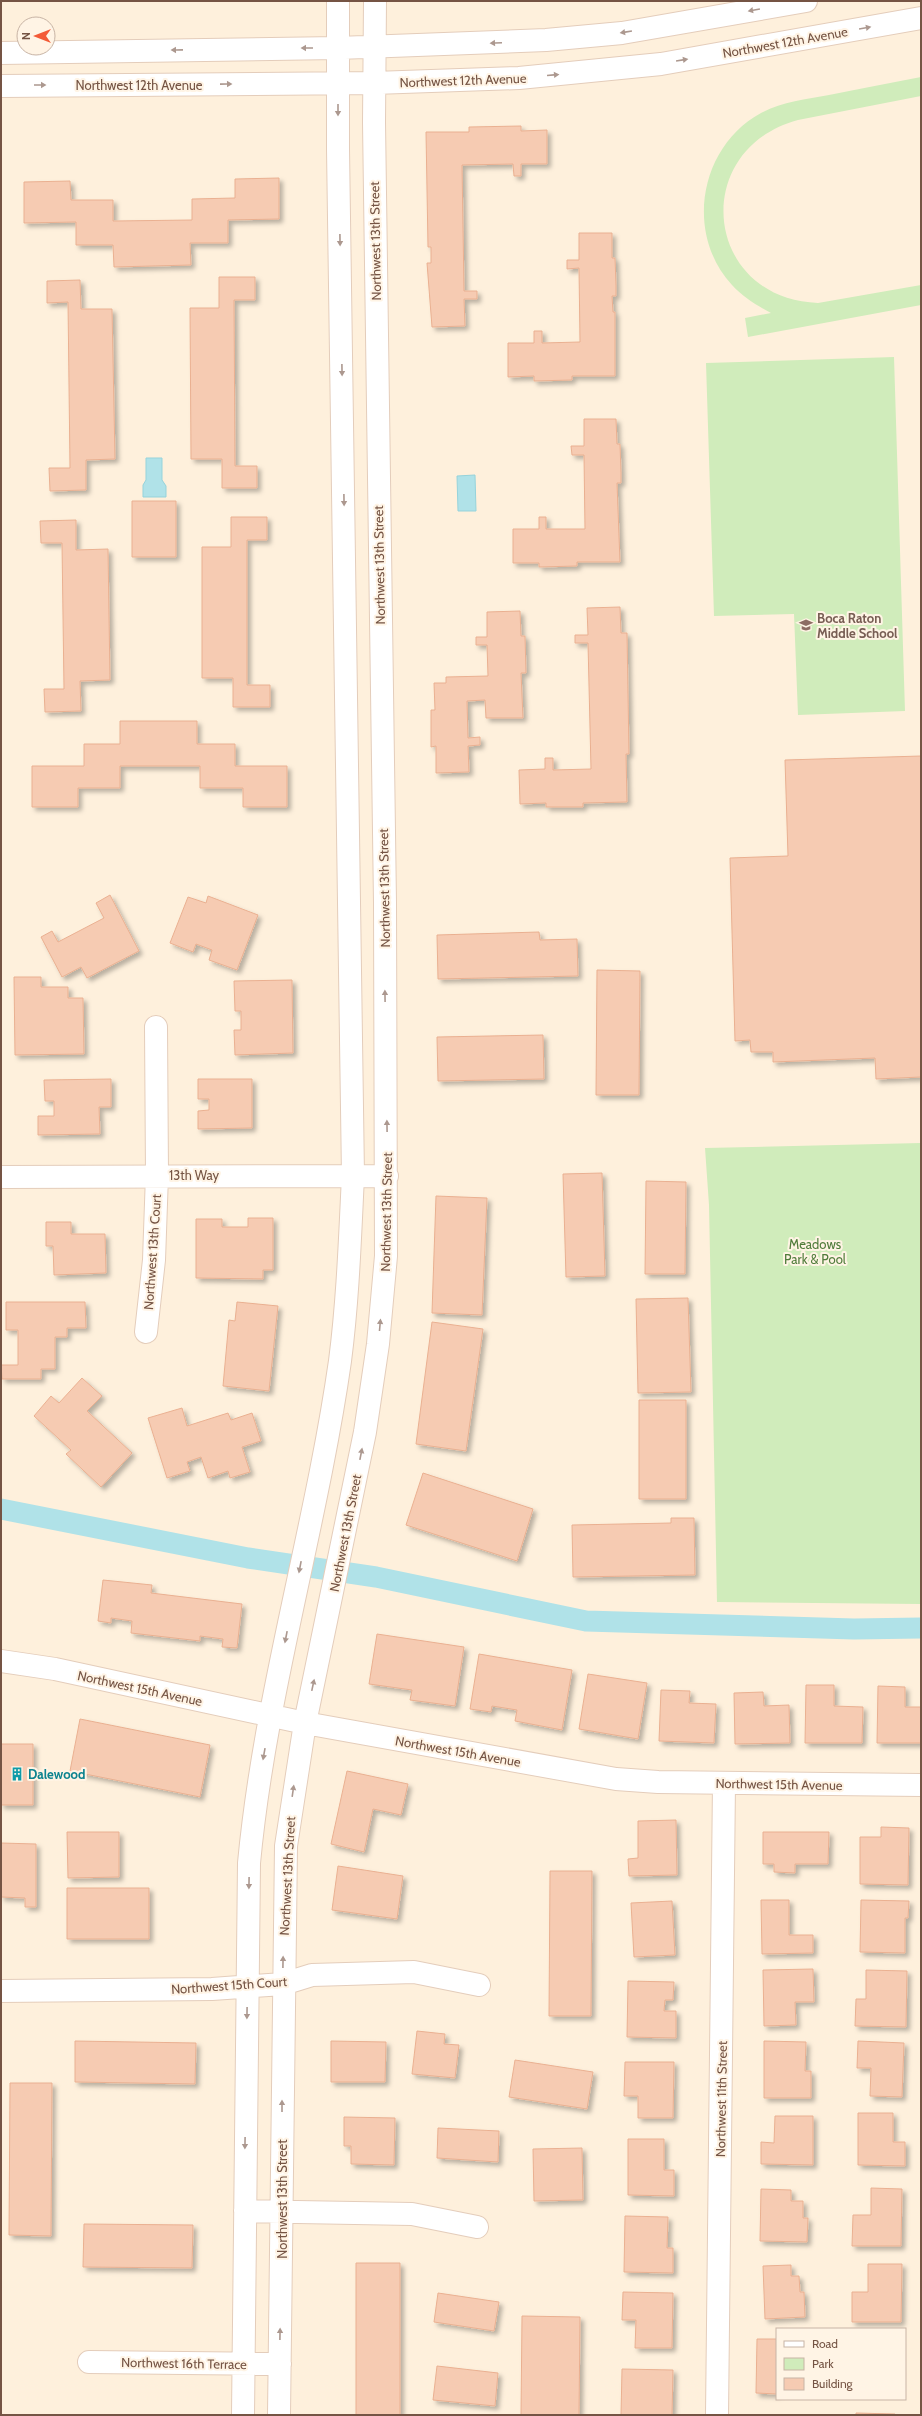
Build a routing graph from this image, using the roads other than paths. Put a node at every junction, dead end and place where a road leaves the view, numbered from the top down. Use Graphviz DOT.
graph roads {
  1 [pos="338,1"];
  2 [pos="375,1"];
  3 [pos="806,1"];
  4 [pos="921,18"];
  5 [pos="374,47"];
  6 [pos="338,48"];
  7 [pos="1,53"];
  8 [pos="338,83"];
  9 [pos="374,83"];
  10 [pos="1,86"];
  11 [pos="156,1027"];
  12 [pos="158,1175"];
  13 [pos="353,1176"];
  14 [pos="387,1176"];
  15 [pos="1,1177"];
  16 [pos="146,1332"];
  17 [pos="1,1661"];
  18 [pos="271,1716"];
  19 [pos="305,1723"];
  20 [pos="724,1783"];
  21 [pos="921,1785"];
  22 [pos="283,1984"];
  23 [pos="480,1985"];
  24 [pos="247,1986"];
  25 [pos="1,1991"];
  26 [pos="245,2211"];
  27 [pos="282,2212"];
  28 [pos="477,2227"];
  29 [pos="89,2362"];
  30 [pos="243,2364"];
  31 [pos="280,2364"];
  32 [pos="243,2415"];
  33 [pos="279,2415"];
  34 [pos="718,2415"];
  1 -- 6 [label="street"];
  2 -- 5 [label="street, Northwest 13th Street"];
  3 -- 5 [label="street, one-way"];
  9 -- 4 [label="street, Northwest 12th Avenue, one-way"];
  5 -- 6 [label="street"];
  5 -- 9 [label="street, Northwest 13th Street"];
  6 -- 7 [label="street, one-way"];
  6 -- 8 [label="street"];
  8 -- 9 [label="street, Northwest 12th Avenue"];
  10 -- 8 [label="street, Northwest 12th Avenue, one-way"];
  8 -- 13 [label="street, one-way"];
  14 -- 9 [label="street, Northwest 13th Street, one-way"];
  11 -- 12 [label="street, Northwest 13th Court"];
  12 -- 13 [label="street, 13th Way"];
  12 -- 15 [label="street, 13th Way"];
  12 -- 16 [label="street, Northwest 13th Court"];
  13 -- 14 [label="street, 13th Way"];
  13 -- 18 [label="street, one-way"];
  19 -- 14 [label="street, Northwest 13th Street, one-way"];
  17 -- 18 [label="street, Northwest 15th Avenue"];
  18 -- 19 [label="street, Northwest 15th Avenue"];
  18 -- 24 [label="street, one-way"];
  19 -- 20 [label="street, Northwest 15th Avenue"];
  22 -- 19 [label="street, Northwest 13th Street, one-way"];
  20 -- 21 [label="street, Northwest 15th Avenue"];
  20 -- 34 [label="street, Northwest 11th Street"];
  22 -- 23 [label="street, Northwest 15th Court"];
  22 -- 24 [label="street, Northwest 15th Court"];
  27 -- 22 [label="street, Northwest 13th Street, one-way"];
  24 -- 25 [label="street, Northwest 15th Court"];
  24 -- 26 [label="street, one-way"];
  26 -- 27 [label="street"];
  26 -- 30 [label="street"];
  27 -- 28 [label="street"];
  31 -- 27 [label="street, Northwest 13th Street, one-way"];
  29 -- 30 [label="street, Northwest 16th Terrace"];
  30 -- 31 [label="street, Northwest 16th Terrace"];
  30 -- 32 [label="street"];
  31 -- 33 [label="street, Northwest 13th Street"];
}
